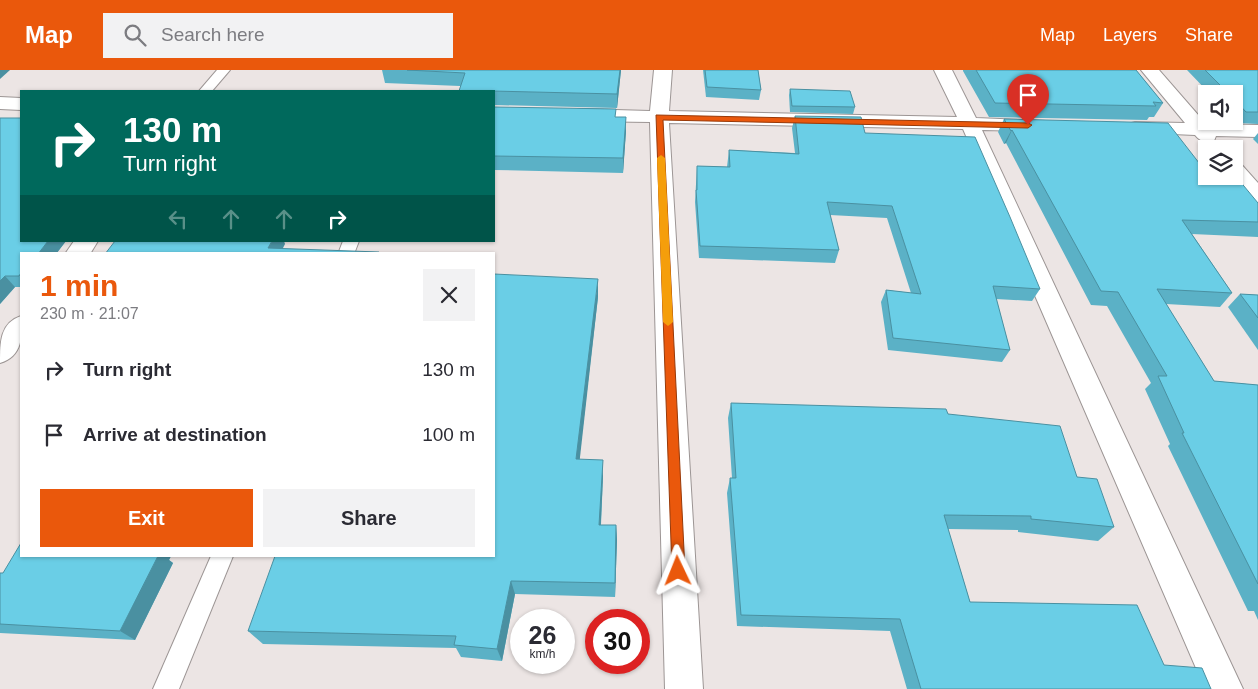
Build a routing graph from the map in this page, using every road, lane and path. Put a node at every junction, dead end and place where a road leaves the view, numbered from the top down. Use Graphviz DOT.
graph roads {
  1 [pos="224,70"];
  2 [pos="663,70"];
  3 [pos="943,70"];
  4 [pos="1150,70"];
  5 [pos="206,90"];
  6 [pos="0,103"];
  7 [pos="20,104"];
  8 [pos="562,115"];
  9 [pos="659,117"];
  10 [pos="970,124"];
  11 [pos="1056,126"];
  12 [pos="1198,126"];
  13 [pos="1114,127"];
  14 [pos="1198,129"];
  15 [pos="1202,130"];
  16 [pos="1230,130"];
  17 [pos="1258,131"];
  18 [pos="1210,140"];
  19 [pos="1243,178"];
  20 [pos="1258,196"];
  21 [pos="86,242"];
  22 [pos="79,252"];
  23 [pos="20,326"];
  24 [pos="0,353"];
  25 [pos="222,557"];
  26 [pos="166,689"];
  27 [pos="684,689"];
  28 [pos="1224,689"];
  1 -- 5 [label="lane"];
  2 -- 9 [label="street"];
  3 -- 10 [label="street"];
  4 -- 12 [label="street"];
  6 -- 7 [label="street"];
  8 -- 9 [label="street"];
  9 -- 10 [label="street"];
  9 -- 27 [label="street"];
  10 -- 11 [label="street"];
  10 -- 28 [label="street"];
  13 -- 14 [label="street"];
  15 -- 18 [label="street"];
  16 -- 17 [label="street"];
  19 -- 20 [label="street"];
  21 -- 22 [label="street"];
  23 -- 24 [label="street"];
  25 -- 26 [label="lane"];
}
